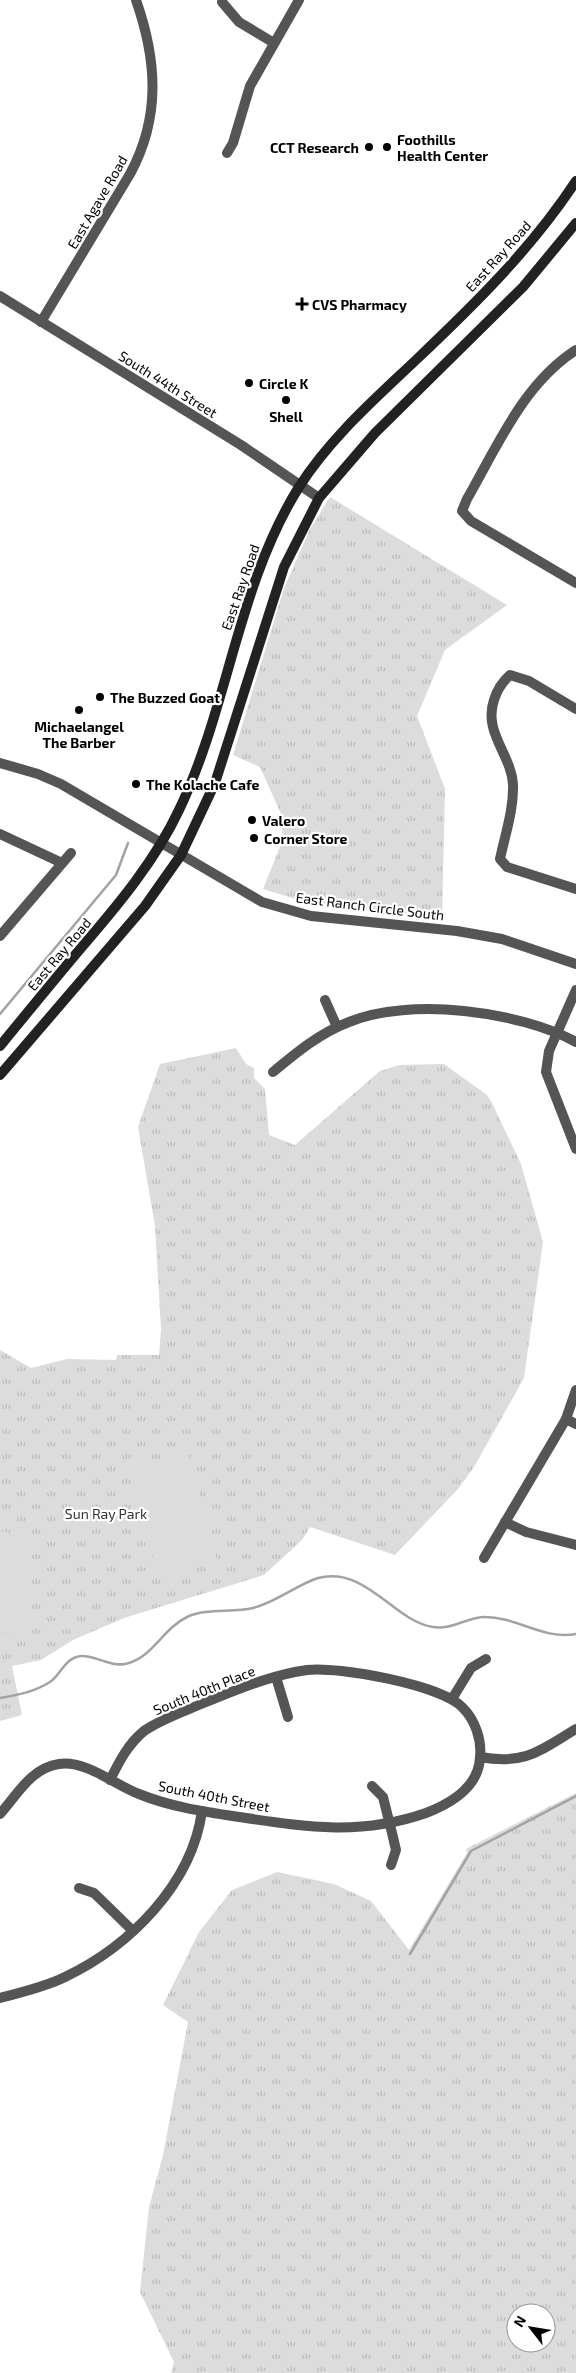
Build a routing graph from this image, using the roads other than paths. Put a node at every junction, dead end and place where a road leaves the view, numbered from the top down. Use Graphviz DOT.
graph roads {
  1 [pos="136,0"];
  2 [pos="300,0"];
  3 [pos="222,2"];
  4 [pos="274,43"];
  5 [pos="227,153"];
  6 [pos="576,181"];
  7 [pos="576,223"];
  8 [pos="0,296"];
  9 [pos="41,322"];
  10 [pos="576,350"];
  11 [pos="300,485"];
  12 [pos="319,498"];
  13 [pos="576,583"];
  14 [pos="576,709"];
  15 [pos="0,763"];
  16 [pos="0,834"];
  17 [pos="161,843"];
  18 [pos="71,853"];
  19 [pos="181,855"];
  20 [pos="62,863"];
  21 [pos="576,889"];
  22 [pos="0,936"];
  23 [pos="576,964"];
  24 [pos="576,990"];
  25 [pos="324,1000"];
  26 [pos="22,1019"];
  27 [pos="337,1027"];
  28 [pos="37,1031"];
  29 [pos="557,1033"];
  30 [pos="576,1042"];
  31 [pos="0,1046"];
  32 [pos="272,1072"];
  33 [pos="0,1074"];
  34 [pos="576,1149"];
  35 [pos="576,1390"];
  36 [pos="566,1419"];
  37 [pos="576,1424"];
  38 [pos="505,1522"];
  39 [pos="576,1545"];
  40 [pos="484,1558"];
  41 [pos="486,1659"];
  42 [pos="276,1676"];
  43 [pos="452,1699"];
  44 [pos="288,1717"];
  45 [pos="576,1729"];
  46 [pos="480,1756"];
  47 [pos="110,1780"];
  48 [pos="372,1786"];
  49 [pos="202,1810"];
  50 [pos="0,1814"];
  51 [pos="390,1824"];
  52 [pos="391,1865"];
  53 [pos="79,1888"];
  54 [pos="132,1931"];
  55 [pos="1,1996"];
  1 -- 9 [label="street, East Agave Road"];
  2 -- 4 [label="street"];
  3 -- 4 [label="street"];
  4 -- 5 [label="street"];
  6 -- 11 [label="main road, East Ray Road"];
  7 -- 12 [label="main road"];
  8 -- 9 [label="street, South 44th Street"];
  9 -- 11 [label="street, South 44th Street"];
  10 -- 13 [label="street"];
  11 -- 12 [label="street, South 44th Street"];
  11 -- 17 [label="main road, East Ray Road"];
  12 -- 19 [label="main road"];
  14 -- 21 [label="street"];
  15 -- 17 [label="street, East Ranch Circle South"];
  16 -- 20 [label="street"];
  17 -- 19 [label="street, East Ranch Circle South"];
  17 -- 26 [label="main road, East Ray Road"];
  18 -- 20 [label="street"];
  19 -- 23 [label="street, East Ranch Circle South"];
  19 -- 28 [label="main road"];
  20 -- 22 [label="street"];
  24 -- 29 [label="street"];
  25 -- 27 [label="street"];
  26 -- 28 [label="main road"];
  26 -- 31 [label="main road, East Ray Road"];
  27 -- 29 [label="street"];
  27 -- 32 [label="street"];
  28 -- 33 [label="main road"];
  29 -- 30 [label="street"];
  29 -- 34 [label="street"];
  35 -- 36 [label="street"];
  36 -- 37 [label="street"];
  36 -- 38 [label="street"];
  38 -- 39 [label="street"];
  38 -- 40 [label="street"];
  41 -- 43 [label="street"];
  42 -- 43 [label="street, South 40th Place"];
  42 -- 44 [label="street, South 40th Place"];
  42 -- 47 [label="street, South 40th Place"];
  43 -- 46 [label="street, South 40th Place"];
  45 -- 46 [label="street"];
  46 -- 51 [label="street, South 40th Street"];
  47 -- 49 [label="street, South 40th Street"];
  47 -- 50 [label="street, South 40th Street"];
  48 -- 51 [label="street"];
  49 -- 51 [label="street, South 40th Street"];
  49 -- 54 [label="street"];
  51 -- 52 [label="street"];
  53 -- 54 [label="street"];
  54 -- 55 [label="street"];
}
